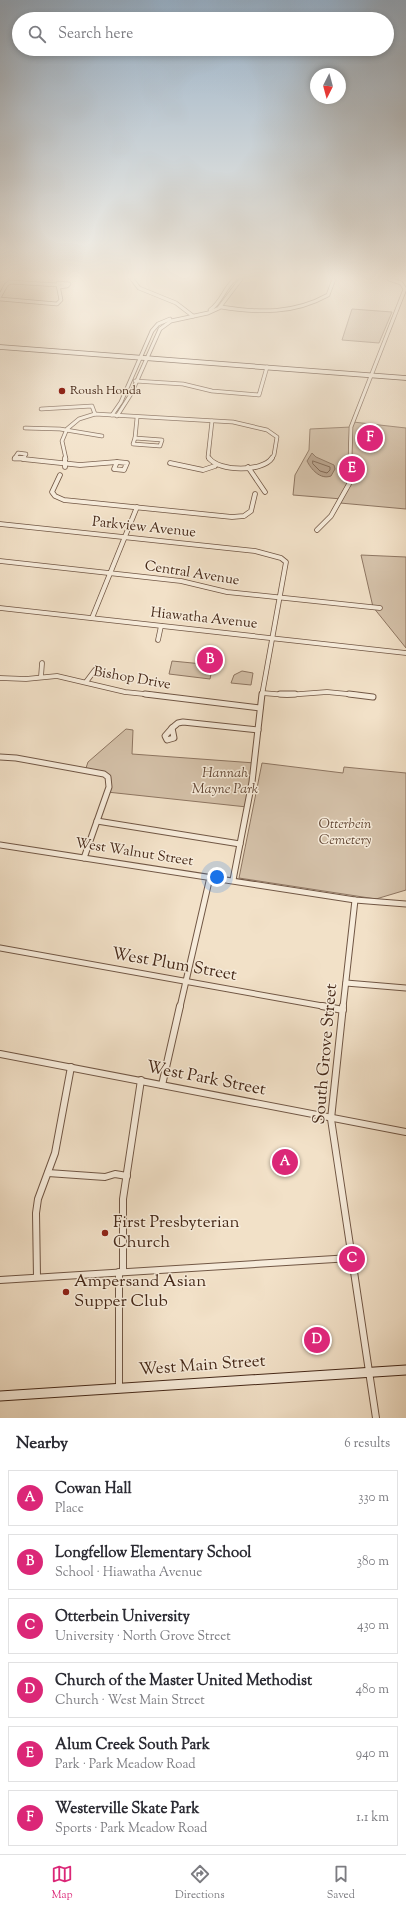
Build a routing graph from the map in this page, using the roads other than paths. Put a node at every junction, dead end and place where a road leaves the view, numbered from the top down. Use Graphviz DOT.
graph roads {
  1 [pos="146,345"];
  2 [pos="152,345"];
  3 [pos="383,345"];
  4 [pos="0,347"];
  5 [pos="141,358"];
  6 [pos="147,358"];
  7 [pos="267,367"];
  8 [pos="371,375"];
  9 [pos="406,378"];
  10 [pos="132,380"];
  11 [pos="136,381"];
  12 [pos="41,409"];
  13 [pos="95,414"];
  14 [pos="112,415"];
  15 [pos="117,416"];
  16 [pos="137,418"];
  17 [pos="212,421"];
  18 [pos="25,428"];
  19 [pos="66,430"];
  20 [pos="102,436"];
  21 [pos="135,438"];
  22 [pos="23,459"];
  23 [pos="117,462"];
  24 [pos="170,463"];
  25 [pos="65,465"];
  26 [pos="215,466"];
  27 [pos="248,467"];
  28 [pos="60,475"];
  29 [pos="265,492"];
  30 [pos="255,494"];
  31 [pos="137,507"];
  32 [pos="0,524"];
  33 [pos="317,530"];
  34 [pos="125,537"];
  35 [pos="0,561"];
  36 [pos="110,573"];
  37 [pos="279,596"];
  38 [pos="0,608"];
  39 [pos="380,608"];
  40 [pos="92,618"];
  41 [pos="161,626"];
  42 [pos="271,638"];
  43 [pos="158,640"];
  44 [pos="406,653"];
  45 [pos="42,663"];
  46 [pos="95,670"];
  47 [pos="41,677"];
  48 [pos="0,678"];
  49 [pos="86,682"];
  50 [pos="262,693"];
  51 [pos="373,697"];
  52 [pos="260,708"];
  53 [pos="172,728"];
  54 [pos="258,730"];
  55 [pos="0,757"];
  56 [pos="97,821"];
  57 [pos="240,844"];
  58 [pos="0,845"];
  59 [pos="84,858"];
  60 [pos="210,877"];
  61 [pos="233,880"];
  62 [pos="355,900"];
  63 [pos="406,904"];
  64 [pos="0,948"];
  65 [pos="186,982"];
  66 [pos="346,983"];
  67 [pos="406,988"];
  68 [pos="343,1010"];
  69 [pos="0,1054"];
  70 [pos="71,1067"];
  71 [pos="141,1080"];
  72 [pos="162,1084"];
  73 [pos="331,1119"];
  74 [pos="406,1132"];
  75 [pos="48,1172"];
  76 [pos="127,1176"];
  77 [pos="351,1258"];
  78 [pos="121,1272"];
  79 [pos="37,1277"];
  80 [pos="0,1280"];
  81 [pos="406,1370"];
  82 [pos="369,1372"];
  83 [pos="119,1388"];
  84 [pos="0,1396"];
  85 [pos="376,1418"];
  1 -- 5 [label="street"];
  2 -- 6 [label="street"];
  3 -- 8 [label="street"];
  4 -- 5 [label="main road"];
  5 -- 6 [label="main road"];
  5 -- 10 [label="street"];
  6 -- 7 [label="main road"];
  6 -- 11 [label="street"];
  7 -- 8 [label="main road"];
  7 -- 11 [label="street"];
  8 -- 9 [label="main road"];
  8 -- 33 [label="street"];
  10 -- 11 [label="street"];
  10 -- 14 [label="street"];
  11 -- 15 [label="street"];
  12 -- 13 [label="street"];
  13 -- 14 [label="street"];
  13 -- 19 [label="street"];
  14 -- 15 [label="street"];
  15 -- 16 [label="street"];
  16 -- 17 [label="street"];
  16 -- 21 [label="street"];
  17 -- 26 [label="street"];
  17 -- 27 [label="street"];
  18 -- 19 [label="street"];
  19 -- 20 [label="street"];
  19 -- 25 [label="street"];
  21 -- 21 [label="street"];
  22 -- 25 [label="street"];
  23 -- 25 [label="street"];
  24 -- 26 [label="street"];
  26 -- 27 [label="street"];
  27 -- 29 [label="street"];
  28 -- 31 [label="street"];
  30 -- 31 [label="street"];
  31 -- 34 [label="street"];
  32 -- 34 [label="street, Parkview Avenue"];
  34 -- 36 [label="street"];
  34 -- 37 [label="street, Parkview Avenue"];
  35 -- 36 [label="street, Central Avenue"];
  36 -- 37 [label="street, Central Avenue"];
  36 -- 40 [label="street"];
  37 -- 39 [label="street, Central Avenue"];
  37 -- 42 [label="street"];
  38 -- 40 [label="street, Hiawatha Avenue"];
  40 -- 41 [label="street, Hiawatha Avenue"];
  41 -- 42 [label="street, Hiawatha Avenue"];
  41 -- 43 [label="street"];
  42 -- 44 [label="street, Hiawatha Avenue"];
  42 -- 50 [label="street"];
  45 -- 47 [label="street"];
  46 -- 49 [label="street"];
  47 -- 48 [label="street, Bishop Drive"];
  47 -- 49 [label="street, Bishop Drive"];
  49 -- 52 [label="street, Bishop Drive"];
  50 -- 51 [label="street"];
  50 -- 52 [label="street"];
  52 -- 54 [label="street"];
  53 -- 54 [label="street"];
  54 -- 57 [label="street"];
  55 -- 56 [label="street"];
  56 -- 57 [label="street"];
  56 -- 59 [label="street"];
  57 -- 61 [label="street"];
  58 -- 59 [label="street, West Walnut Street"];
  59 -- 60 [label="street, West Walnut Street"];
  60 -- 61 [label="street, West Walnut Street"];
  60 -- 65 [label="street"];
  61 -- 62 [label="street, West Walnut Street"];
  62 -- 63 [label="street, West Walnut Street"];
  62 -- 66 [label="street, South Grove Street"];
  64 -- 65 [label="street, West Plum Street"];
  65 -- 68 [label="street, West Plum Street"];
  65 -- 72 [label="street"];
  66 -- 67 [label="street"];
  66 -- 68 [label="street, South Grove Street"];
  68 -- 73 [label="street, South Grove Street"];
  69 -- 70 [label="street, West Park Street"];
  70 -- 71 [label="street, West Park Street"];
  70 -- 75 [label="street"];
  71 -- 72 [label="street, West Park Street"];
  71 -- 76 [label="street"];
  72 -- 73 [label="street, West Park Street"];
  73 -- 74 [label="street, West Park Street"];
  73 -- 77 [label="street, South Grove Street"];
  75 -- 76 [label="street"];
  75 -- 79 [label="street"];
  76 -- 78 [label="street"];
  77 -- 78 [label="street"];
  77 -- 82 [label="street, South Grove Street"];
  78 -- 79 [label="street"];
  78 -- 83 [label="street"];
  79 -- 80 [label="street"];
  81 -- 82 [label="main road, West Main Street"];
  82 -- 83 [label="main road, West Main Street"];
  82 -- 85 [label="street, South Grove Street"];
  83 -- 84 [label="main road, West Main Street"];
}
